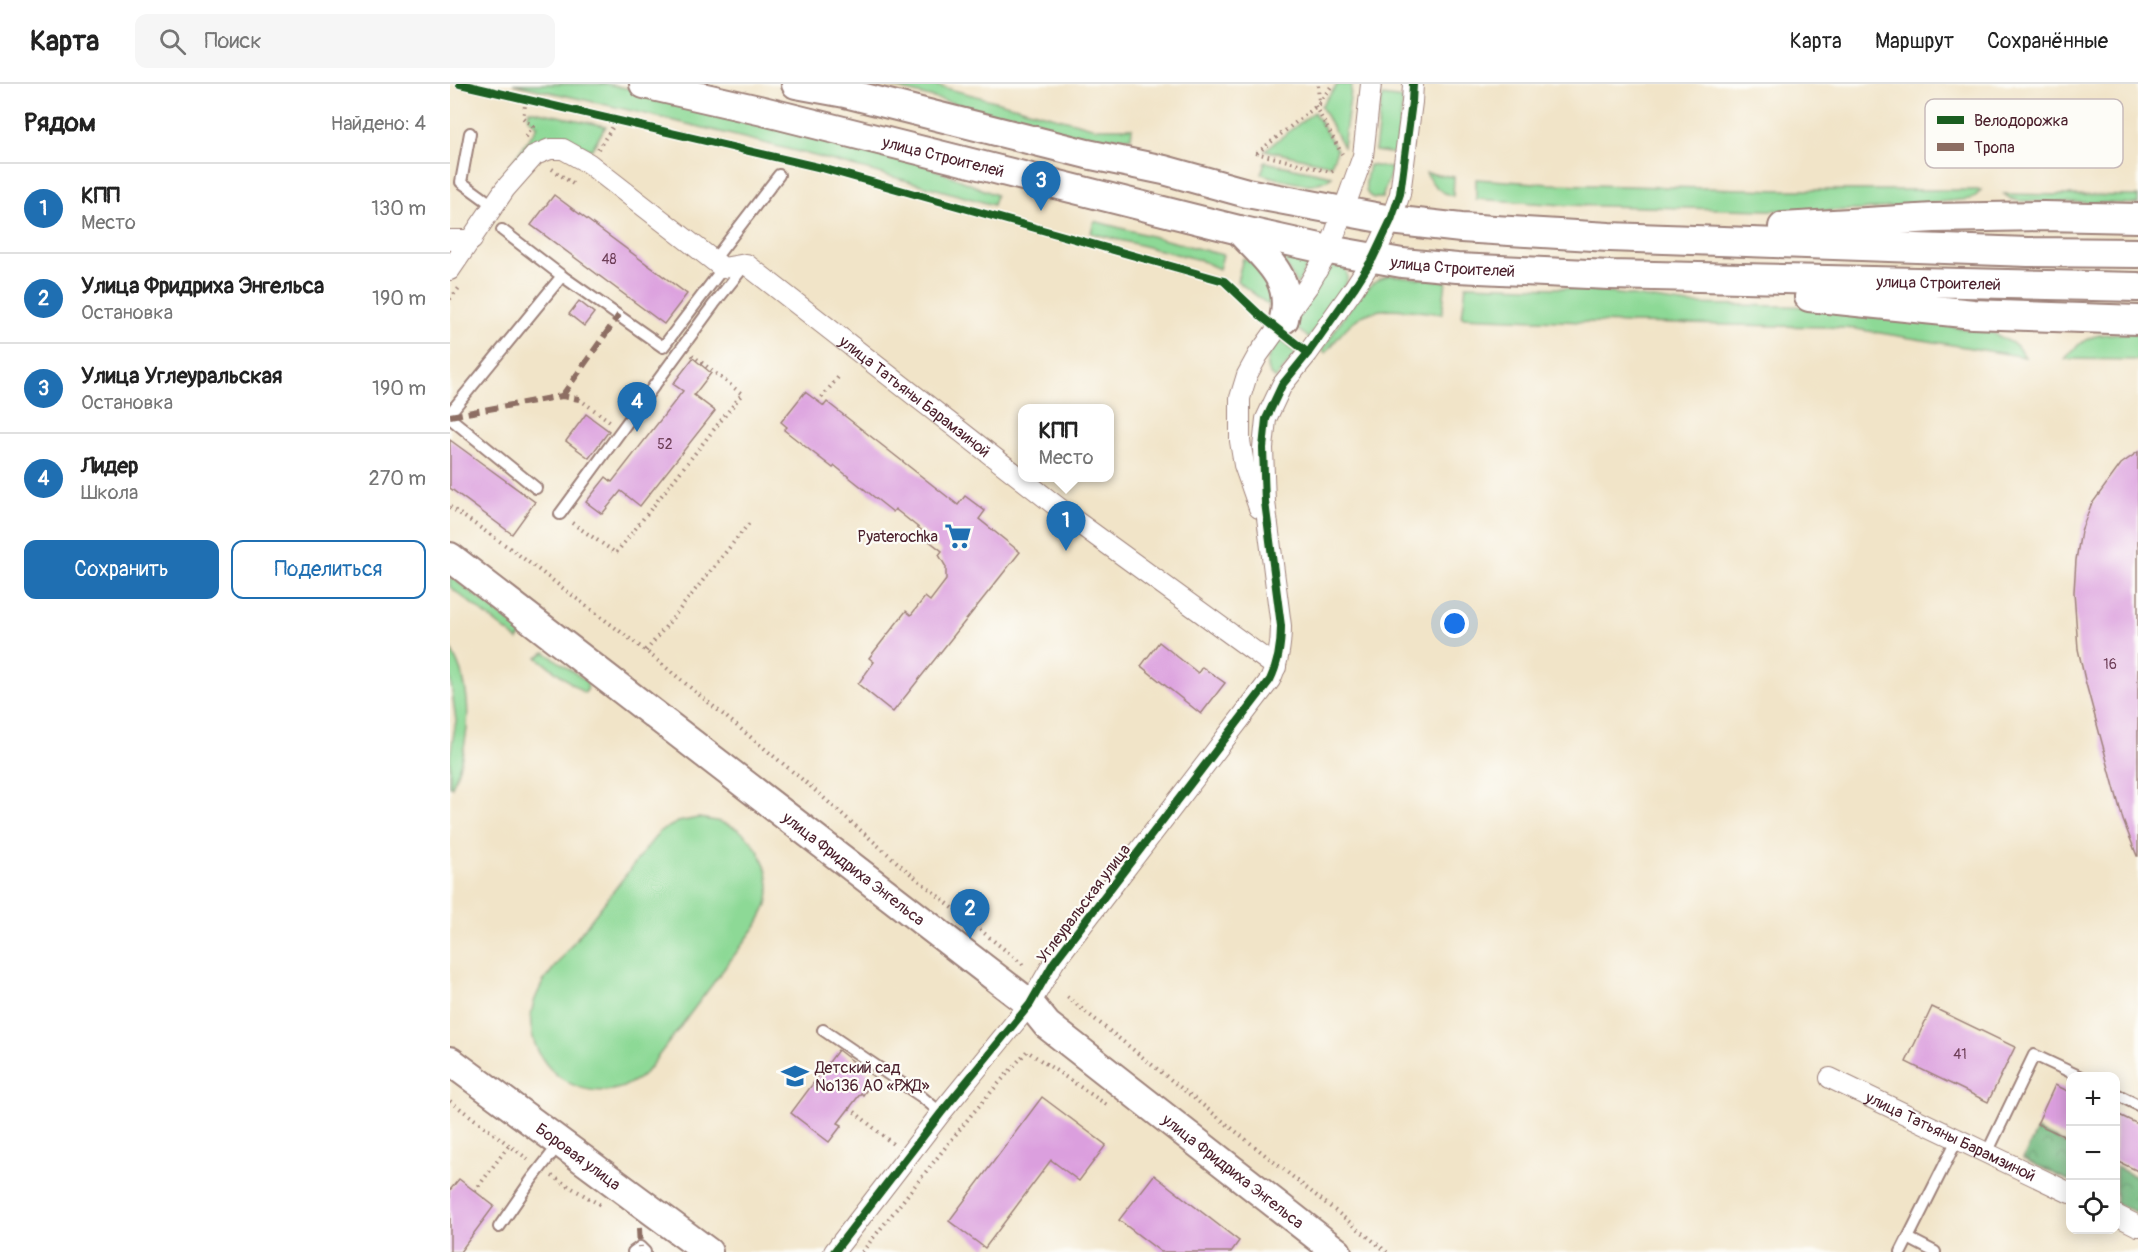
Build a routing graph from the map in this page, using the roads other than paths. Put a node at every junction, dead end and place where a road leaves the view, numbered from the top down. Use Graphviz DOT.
graph roads {
  1 [pos="644,84"];
  2 [pos="796,84"];
  3 [pos="1371,84"];
  4 [pos="1413,84"];
  5 [pos="470,133"];
  6 [pos="779,175"];
  7 [pos="494,206"];
  8 [pos="1344,212"];
  9 [pos="2138,218"];
  10 [pos="1391,220"];
  11 [pos="502,230"];
  12 [pos="1239,230"];
  13 [pos="1609,237"];
  14 [pos="450,240"];
  15 [pos="472,240"];
  16 [pos="1329,250"];
  17 [pos="2138,253"];
  18 [pos="1373,258"];
  19 [pos="746,264"];
  20 [pos="718,265"];
  21 [pos="450,270"];
  22 [pos="1610,275"];
  23 [pos="562,276"];
  24 [pos="2138,287"];
  25 [pos="1284,319"];
  26 [pos="2138,320"];
  27 [pos="450,413"];
  28 [pos="450,418"];
  29 [pos="1018,476"];
  30 [pos="1026,482"];
  31 [pos="536,488"];
  32 [pos="560,514"];
  33 [pos="1271,544"];
  34 [pos="450,557"];
  35 [pos="1276,667"];
  36 [pos="1030,1004"];
  37 [pos="823,1030"];
  38 [pos="450,1061"];
  39 [pos="2069,1072"];
  40 [pos="1830,1078"];
  41 [pos="2120,1096"];
  42 [pos="2138,1105"];
  43 [pos="941,1113"];
  44 [pos="1958,1138"];
  45 [pos="561,1142"];
  46 [pos="1987,1153"];
  47 [pos="2066,1191"];
  48 [pos="2120,1217"];
  49 [pos="2138,1226"];
  50 [pos="499,1227"];
  51 [pos="1908,1238"];
  52 [pos="633,1252"];
  53 [pos="645,1252"];
  54 [pos="708,1252"];
  55 [pos="834,1252"];
  56 [pos="1336,1252"];
  57 [pos="1902,1252"];
  58 [pos="1935,1252"];
  1 -- 12 [label="main road, улица Строителей"];
  2 -- 8 [label="main road, улица Строителей"];
  3 -- 8 [label="street"];
  4 -- 10 [label="street"];
  5 -- 7 [label="lane"];
  6 -- 20 [label="lane"];
  7 -- 15 [label="street"];
  7 -- 20 [label="street"];
  8 -- 10 [label="main road, улица Строителей"];
  8 -- 16 [label="street"];
  9 -- 13 [label="main road"];
  10 -- 13 [label="main road, улица Строителей"];
  10 -- 18 [label="street"];
  11 -- 23 [label="lane"];
  12 -- 16 [label="main road, улица Строителей"];
  12 -- 25 [label="main road"];
  13 -- 17 [label="main road, улица Строителей"];
  14 -- 15 [label="street"];
  15 -- 21 [label="street"];
  16 -- 18 [label="main road, улица Строителей"];
  16 -- 25 [label="street"];
  18 -- 22 [label="main road, улица Строителей"];
  18 -- 33 [label="street"];
  19 -- 20 [label="street"];
  19 -- 29 [label="street, улица Татьяны Барамзиной"];
  19 -- 32 [label="lane"];
  20 -- 23 [label="lane"];
  22 -- 24 [label="main road, улица Строителей"];
  22 -- 26 [label="main road"];
  23 -- 27 [label="lane"];
  25 -- 33 [label="street"];
  28 -- 31 [label="lane"];
  30 -- 35 [label="street, улица Татьяны Барамзиной"];
  33 -- 35 [label="street, Углеуральская улица"];
  34 -- 36 [label="main road, улица Фридриха Энгельса"];
  35 -- 36 [label="street, Углеуральская улица"];
  36 -- 43 [label="street, Углеуральская улица"];
  36 -- 56 [label="main road, улица Фридриха Энгельса"];
  37 -- 43 [label="lane"];
  38 -- 45 [label="main road, Боровая улица"];
  39 -- 46 [label="lane"];
  40 -- 44 [label="street, улица Татьяны Барамзиной"];
  41 -- 42 [label="lane"];
  43 -- 55 [label="street, Углеуральская улица"];
  44 -- 46 [label="street, улица Татьяны Барамзиной"];
  44 -- 51 [label="lane"];
  45 -- 50 [label="lane"];
  45 -- 54 [label="main road, Боровая улица"];
  46 -- 47 [label="street, улица Татьяны Барамзиной"];
  48 -- 49 [label="street"];
  51 -- 57 [label="lane"];
  51 -- 58 [label="lane"];
  52 -- 53 [label="lane"];
}
